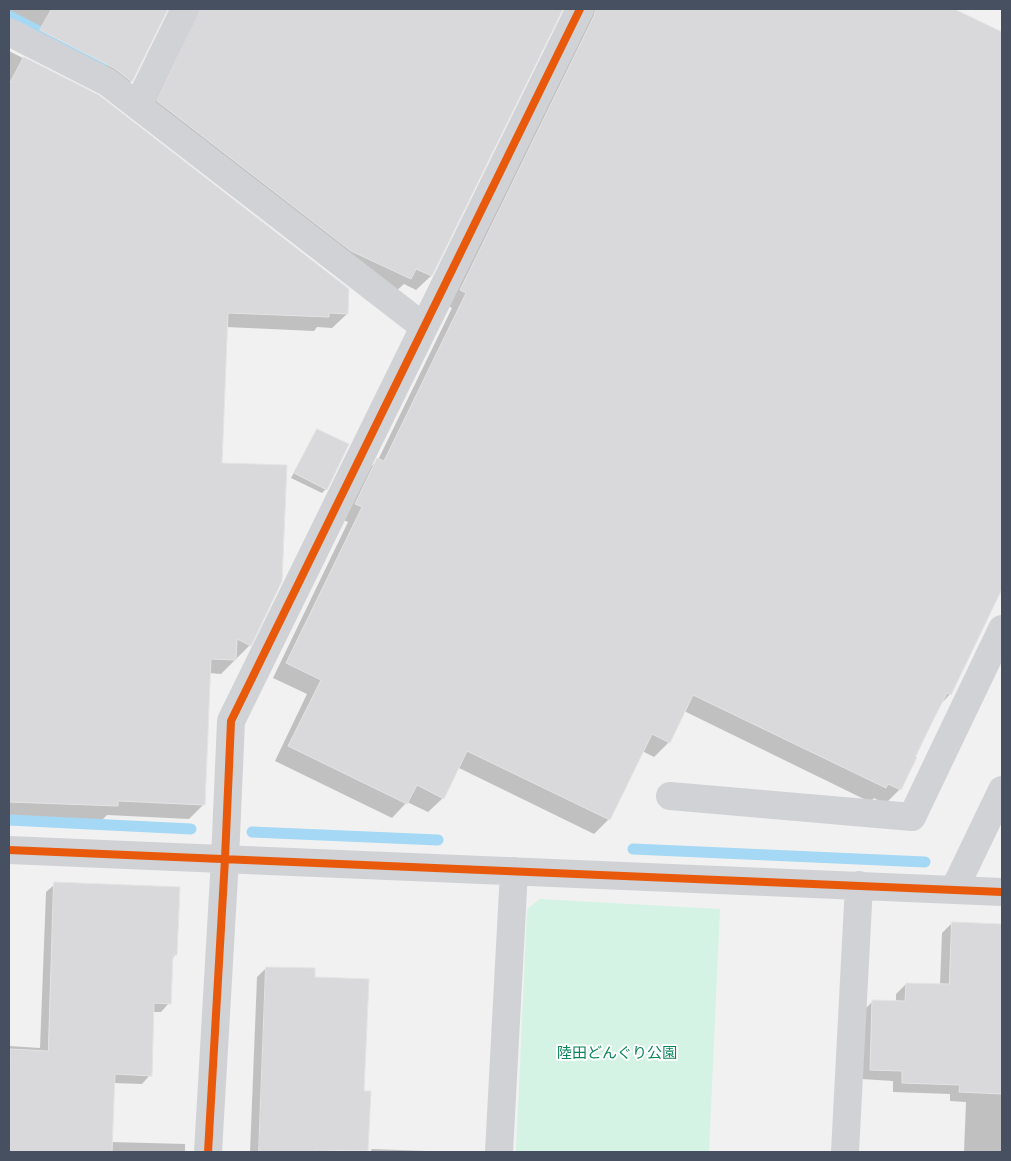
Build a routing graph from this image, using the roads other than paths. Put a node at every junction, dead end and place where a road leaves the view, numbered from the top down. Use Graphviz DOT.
graph roads {
  1 [pos="185,9"];
  2 [pos="580,9"];
  3 [pos="9,32"];
  4 [pos="138,106"];
  5 [pos="424,327"];
  6 [pos="1002,629"];
  7 [pos="1002,790"];
  8 [pos="670,796"];
  9 [pos="9,850"];
  10 [pos="225,859"];
  11 [pos="514,871"];
  12 [pos="859,885"];
  13 [pos="954,890"];
  14 [pos="1002,892"];
  15 [pos="208,1152"];
  16 [pos="499,1152"];
  17 [pos="845,1152"];
  1 -- 4 [label="street"];
  2 -- 5 [label="street"];
  3 -- 4 [label="street"];
  4 -- 5 [label="street"];
  5 -- 10 [label="street"];
  6 -- 8 [label="street"];
  7 -- 13 [label="street"];
  9 -- 10 [label="street"];
  10 -- 11 [label="street"];
  10 -- 15 [label="street"];
  11 -- 12 [label="street"];
  11 -- 16 [label="street"];
  12 -- 13 [label="street"];
  12 -- 17 [label="street"];
  13 -- 14 [label="street"];
}
